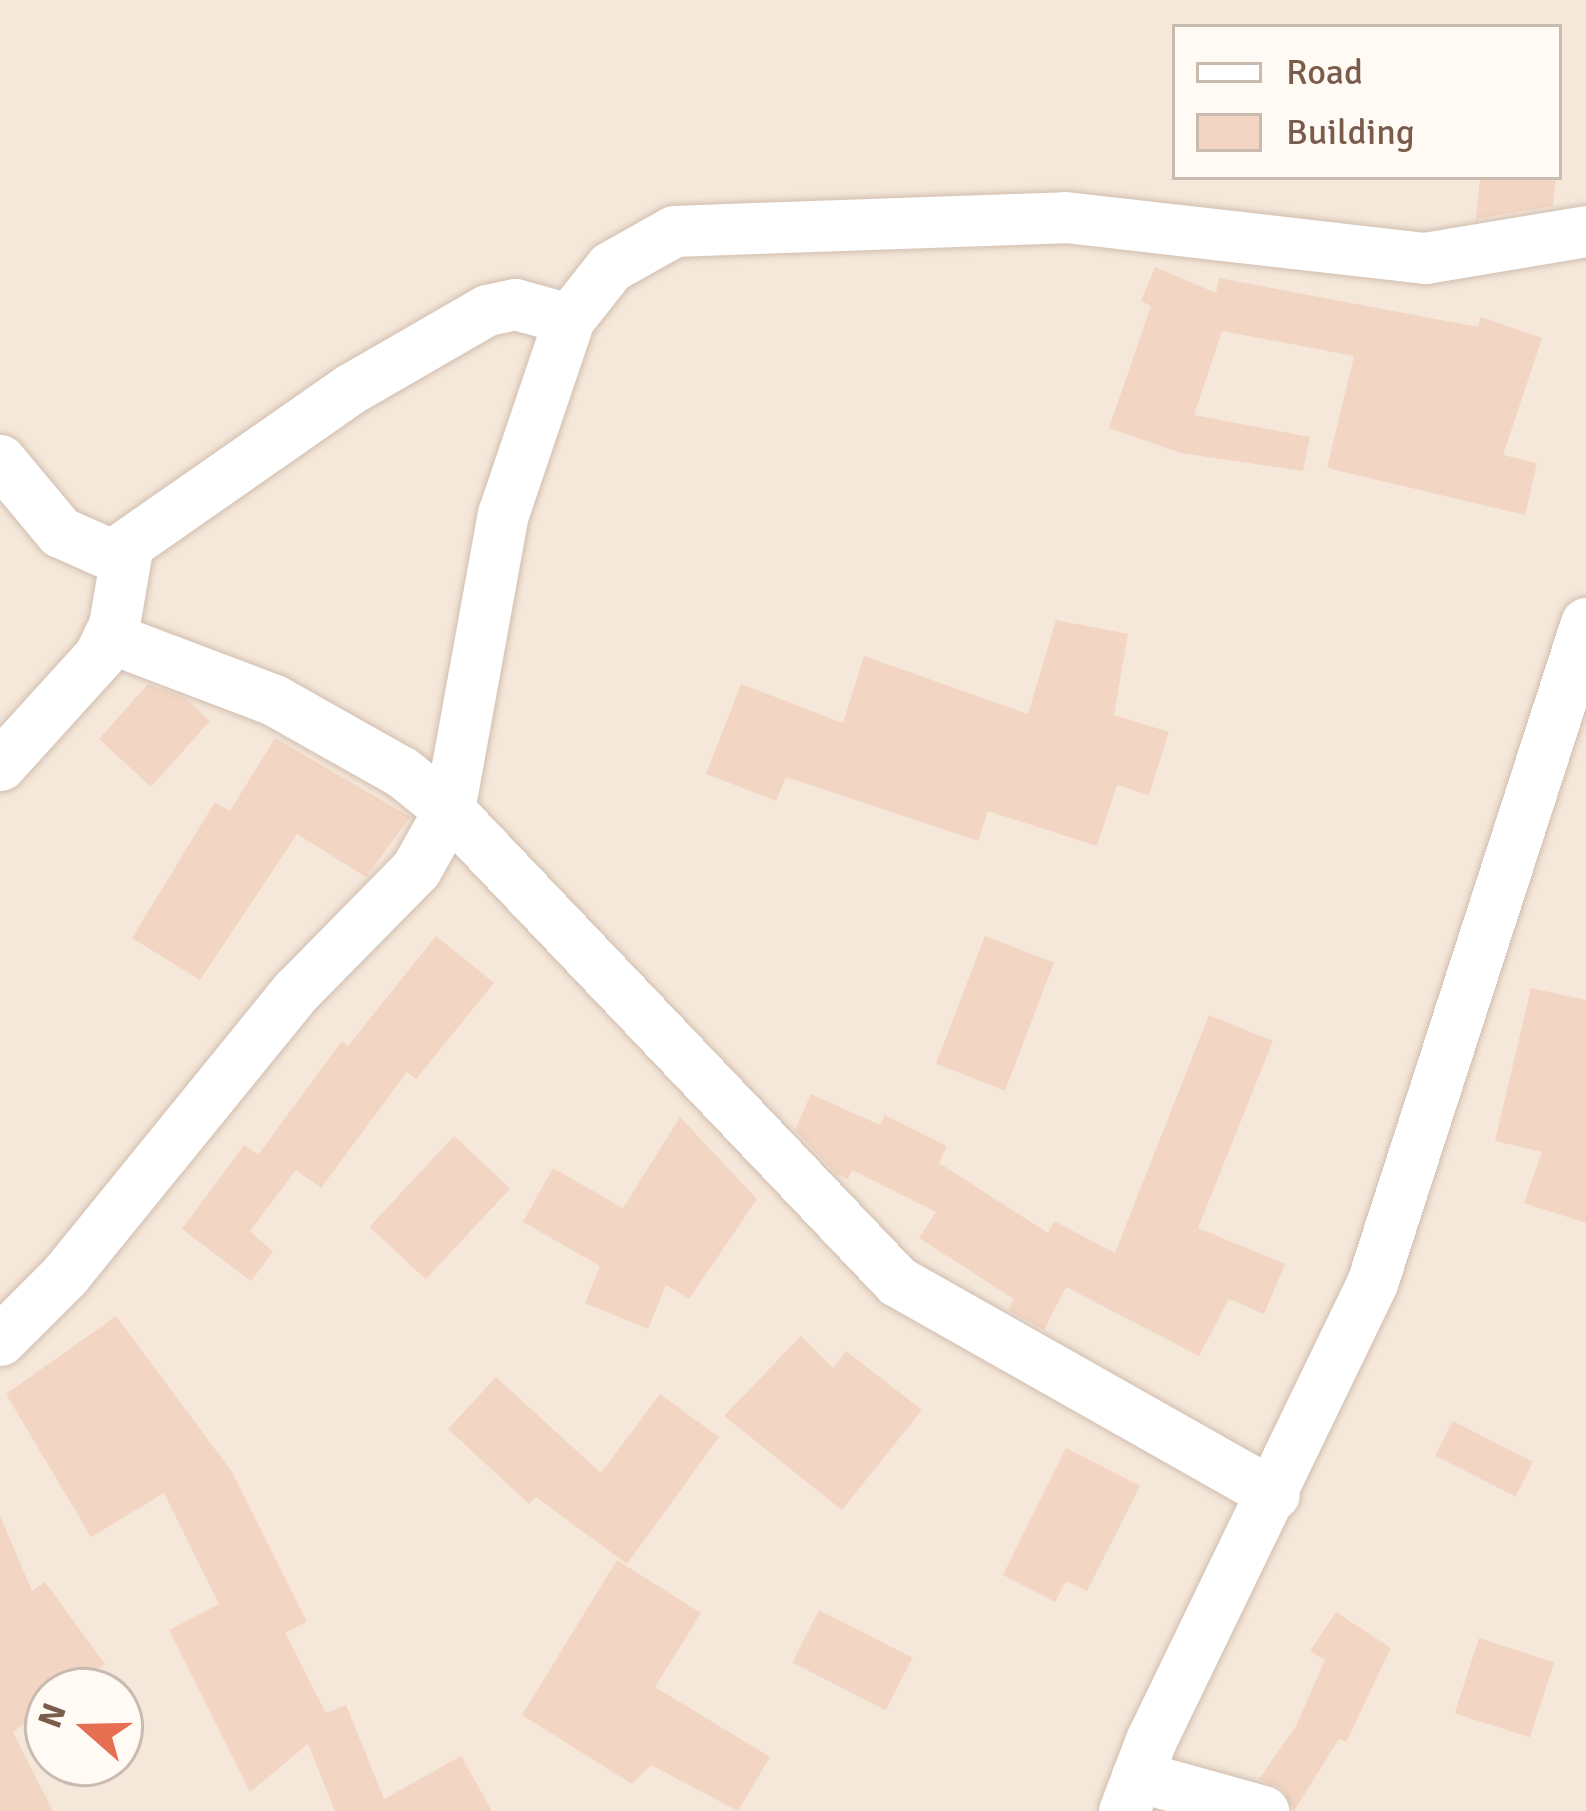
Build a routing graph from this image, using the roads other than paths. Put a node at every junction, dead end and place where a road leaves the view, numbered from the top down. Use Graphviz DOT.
graph roads {
  1 [pos="1586,231"];
  2 [pos="569,319"];
  3 [pos="0,460"];
  4 [pos="127,549"];
  5 [pos="1586,623"];
  6 [pos="108,637"];
  7 [pos="1572,703"];
  8 [pos="0,765"];
  9 [pos="449,810"];
  10 [pos="0,1340"];
  11 [pos="1274,1494"];
  12 [pos="1131,1793"];
  13 [pos="1263,1811"];
  1 -- 2 [label="street"];
  2 -- 4 [label="street"];
  2 -- 9 [label="street"];
  3 -- 4 [label="street"];
  4 -- 6 [label="street"];
  5 -- 7 [label="street"];
  6 -- 8 [label="street"];
  6 -- 9 [label="street"];
  7 -- 11 [label="street"];
  9 -- 10 [label="street"];
  9 -- 11 [label="street"];
  11 -- 12 [label="street"];
  12 -- 13 [label="street"];
}
